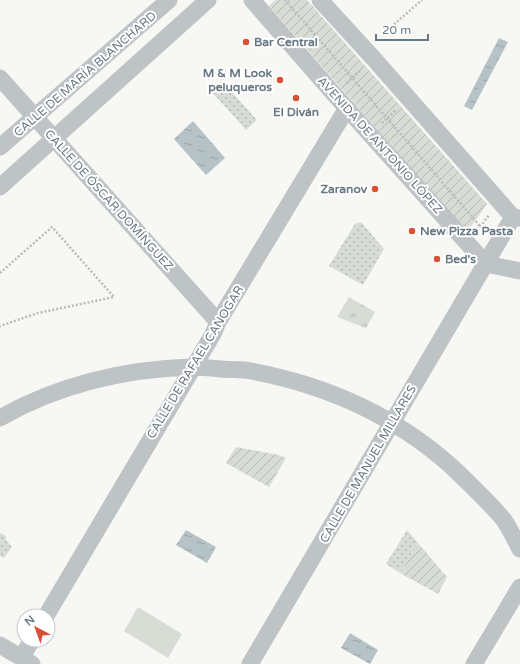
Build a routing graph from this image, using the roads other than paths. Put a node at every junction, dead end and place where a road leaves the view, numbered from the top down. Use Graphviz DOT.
graph roads {
  1 [pos="169,0"];
  2 [pos="208,0"];
  3 [pos="252,0"];
  4 [pos="320,0"];
  5 [pos="0,78"];
  6 [pos="347,108"];
  7 [pos="35,117"];
  8 [pos="54,139"];
  9 [pos="0,147"];
  10 [pos="0,187"];
  11 [pos="517,217"];
  12 [pos="486,264"];
  13 [pos="520,271"];
  14 [pos="218,322"];
  15 [pos="192,367"];
  16 [pos="0,418"];
  17 [pos="392,423"];
  18 [pos="520,549"];
  19 [pos="520,587"];
  20 [pos="51,608"];
  21 [pos="0,645"];
  22 [pos="30,648"];
  23 [pos="27,661"];
  24 [pos="250,664"];
  25 [pos="474,664"];
  1 -- 7 [label="street, CALLE DE MARÍA BLANCHARD"];
  2 -- 8 [label="street"];
  3 -- 6 [label="street, AVENIDA DE ANTONIO LÓPEZ"];
  4 -- 11 [label="street"];
  5 -- 7 [label="street, CALLE DE ÓSCAR DOMÍNGUEZ"];
  6 -- 12 [label="street, AVENIDA DE ANTONIO LÓPEZ"];
  6 -- 14 [label="street, CALLE DE RAFAEL CANOGAR"];
  7 -- 8 [label="street, CALLE DE ÓSCAR DOMÍNGUEZ"];
  7 -- 9 [label="street, CALLE DE MARÍA BLANCHARD"];
  8 -- 10 [label="street"];
  8 -- 14 [label="street, CALLE DE ÓSCAR DOMÍNGUEZ"];
  11 -- 12 [label="street, CALLE DE MANUEL MILLARES"];
  12 -- 13 [label="street"];
  12 -- 17 [label="street, CALLE DE MANUEL MILLARES"];
  14 -- 15 [label="street, CALLE DE RAFAEL CANOGAR"];
  15 -- 16 [label="street"];
  15 -- 17 [label="street"];
  15 -- 20 [label="street, CALLE DE RAFAEL CANOGAR"];
  17 -- 18 [label="street"];
  17 -- 24 [label="street, CALLE DE MANUEL MILLARES"];
  19 -- 25 [label="street"];
  21 -- 23 [label="street"];
  22 -- 23 [label="street"];
}
